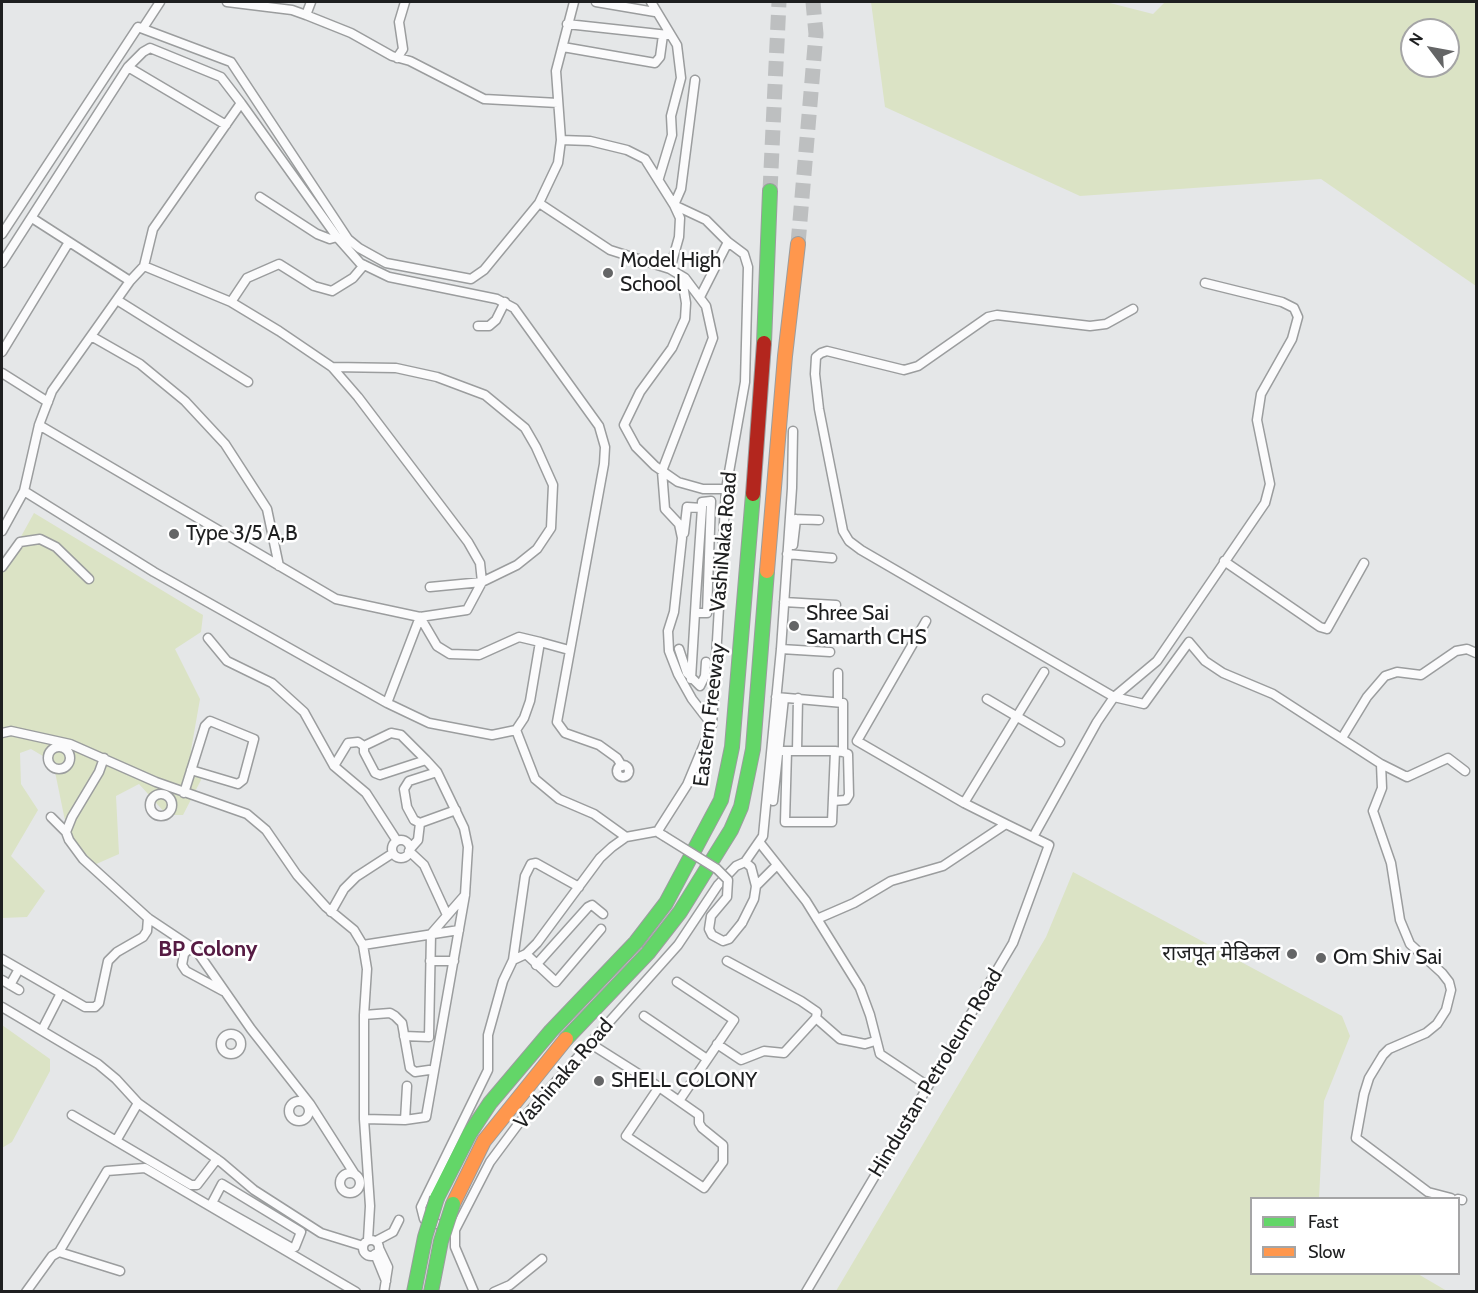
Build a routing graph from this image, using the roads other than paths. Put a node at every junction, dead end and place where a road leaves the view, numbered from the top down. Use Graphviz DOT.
graph roads {
  1 [pos="160,2"];
  2 [pos="227,2"];
  3 [pos="311,2"];
  4 [pos="405,2"];
  5 [pos="574,2"];
  6 [pos="596,2"];
  7 [pos="651,2"];
  8 [pos="656,12"];
  9 [pos="306,15"];
  10 [pos="567,24"];
  11 [pos="142,28"];
  12 [pos="663,34"];
  13 [pos="672,36"];
  14 [pos="563,47"];
  15 [pos="397,58"];
  16 [pos="128,67"];
  17 [pos="695,80"];
  18 [pos="241,103"];
  19 [pos="558,103"];
  20 [pos="226,125"];
  21 [pos="561,141"];
  22 [pos="659,178"];
  23 [pos="770,191"];
  24 [pos="260,197"];
  25 [pos="539,203"];
  26 [pos="674,205"];
  27 [pos="32,218"];
  28 [pos="2,234"];
  29 [pos="337,237"];
  30 [pos="69,242"];
  31 [pos="728,242"];
  32 [pos="798,244"];
  33 [pos="2,263"];
  34 [pos="364,265"];
  35 [pos="144,266"];
  36 [pos="670,269"];
  37 [pos="685,278"];
  38 [pos="130,281"];
  39 [pos="1204,283"];
  40 [pos="700,297"];
  41 [pos="117,300"];
  42 [pos="231,302"];
  43 [pos="505,302"];
  44 [pos="1133,309"];
  45 [pos="478,326"];
  46 [pos="91,336"];
  47 [pos="2,352"];
  48 [pos="332,367"];
  49 [pos="2,373"];
  50 [pos="248,382"];
  51 [pos="48,402"];
  52 [pos="39,425"];
  53 [pos="793,431"];
  54 [pos="662,471"];
  55 [pos="707,489"];
  56 [pos="726,489"];
  57 [pos="24,491"];
  58 [pos="704,504"];
  59 [pos="793,519"];
  60 [pos="819,520"];
  61 [pos="2,531"];
  62 [pos="711,538"];
  63 [pos="723,538"];
  64 [pos="682,550"];
  65 [pos="699,551"];
  66 [pos="790,554"];
  67 [pos="832,558"];
  68 [pos="681,561"];
  69 [pos="1224,561"];
  70 [pos="1364,563"];
  71 [pos="279,566"];
  72 [pos="2,567"];
  73 [pos="88,579"];
  74 [pos="482,582"];
  75 [pos="430,587"];
  76 [pos="784,602"];
  77 [pos="836,605"];
  78 [pos="708,610"];
  79 [pos="718,611"];
  80 [pos="695,614"];
  81 [pos="420,617"];
  82 [pos="926,621"];
  83 [pos="208,638"];
  84 [pos="540,642"];
  85 [pos="679,649"];
  86 [pos="781,649"];
  87 [pos="569,650"];
  88 [pos="830,652"];
  89 [pos="1476,654"];
  90 [pos="715,671"];
  91 [pos="838,672"];
  92 [pos="1044,672"];
  93 [pos="691,679"];
  94 [pos="780,697"];
  95 [pos="1114,697"];
  96 [pos="798,699"];
  97 [pos="987,699"];
  98 [pos="838,701"];
  99 [pos="387,704"];
  100 [pos="1016,716"];
  101 [pos="712,724"];
  102 [pos="516,730"];
  103 [pos="2,733"];
  104 [pos="1342,738"];
  105 [pos="1060,742"];
  106 [pos="364,746"];
  107 [pos="783,751"];
  108 [pos="797,751"];
  109 [pos="839,751"];
  110 [pos="104,758"];
  111 [pos="426,760"];
  112 [pos="1381,764"];
  113 [pos="334,766"];
  114 [pos="622,766"];
  115 [pos="191,770"];
  116 [pos="1465,771"];
  117 [pos="437,772"];
  118 [pos="156,782"];
  119 [pos="181,792"];
  120 [pos="156,795"];
  121 [pos="773,801"];
  122 [pos="833,801"];
  123 [pos="172,803"];
  124 [pos="964,804"];
  125 [pos="456,810"];
  126 [pos="51,817"];
  127 [pos="420,824"];
  128 [pos="1006,824"];
  129 [pos="66,832"];
  130 [pos="661,834"];
  131 [pos="626,837"];
  132 [pos="1033,837"];
  133 [pos="397,841"];
  134 [pos="760,843"];
  135 [pos="409,850"];
  136 [pos="393,854"];
  137 [pos="745,862"];
  138 [pos="777,865"];
  139 [pos="756,886"];
  140 [pos="579,887"];
  141 [pos="465,895"];
  142 [pos="331,912"];
  143 [pos="603,914"];
  144 [pos="447,915"];
  145 [pos="148,918"];
  146 [pos="817,919"];
  147 [pos="600,929"];
  148 [pos="459,930"];
  149 [pos="431,934"];
  150 [pos="363,945"];
  151 [pos="196,950"];
  152 [pos="526,954"];
  153 [pos="2,959"];
  154 [pos="513,960"];
  155 [pos="454,961"];
  156 [pos="727,961"];
  157 [pos="430,962"];
  158 [pos="536,965"];
  159 [pos="19,969"];
  160 [pos="2,980"];
  161 [pos="677,982"];
  162 [pos="10,985"];
  163 [pos="18,990"];
  164 [pos="224,992"];
  165 [pos="61,993"];
  166 [pos="2,1007"];
  167 [pos="364,1015"];
  168 [pos="644,1016"];
  169 [pos="816,1018"];
  170 [pos="251,1029"];
  171 [pos="42,1030"];
  172 [pos="404,1036"];
  173 [pos="429,1037"];
  174 [pos="441,1038"];
  175 [pos="239,1039"];
  176 [pos="875,1041"];
  177 [pos="591,1044"];
  178 [pos="717,1044"];
  179 [pos="707,1059"];
  180 [pos="429,1070"];
  181 [pos="407,1086"];
  182 [pos="928,1086"];
  183 [pos="658,1088"];
  184 [pos="679,1101"];
  185 [pos="138,1103"];
  186 [pos="72,1115"];
  187 [pos="364,1119"];
  188 [pos="405,1120"];
  189 [pos="116,1141"];
  190 [pos="217,1159"];
  191 [pos="354,1173"];
  192 [pos="360,1184"];
  193 [pos="248,1186"];
  194 [pos="242,1196"];
  195 [pos="1447,1197"];
  196 [pos="269,1199"];
  197 [pos="370,1206"];
  198 [pos="263,1209"];
  199 [pos="399,1220"];
  200 [pos="455,1230"];
  201 [pos="372,1246"];
  202 [pos="59,1252"];
  203 [pos="542,1259"];
  204 [pos="120,1271"];
  205 [pos="26,1292"];
  206 [pos="356,1292"];
  207 [pos="384,1292"];
  208 [pos="414,1292"];
  209 [pos="431,1292"];
  210 [pos="474,1292"];
  211 [pos="494,1292"];
  212 [pos="806,1292"];
  1 -- 11 [label="street"];
  2 -- 9 [label="street"];
  3 -- 9 [label="street"];
  4 -- 15 [label="street"];
  5 -- 10 [label="street"];
  6 -- 8 [label="street"];
  7 -- 8 [label="street"];
  8 -- 13 [label="street"];
  9 -- 15 [label="street"];
  10 -- 12 [label="street"];
  10 -- 14 [label="street"];
  11 -- 25 [label="street"];
  11 -- 28 [label="street"];
  12 -- 13 [label="street"];
  12 -- 14 [label="street"];
  13 -- 22 [label="street"];
  14 -- 19 [label="street"];
  15 -- 19 [label="street"];
  16 -- 18 [label="street"];
  16 -- 20 [label="street"];
  16 -- 27 [label="street"];
  17 -- 26 [label="street"];
  18 -- 20 [label="street"];
  18 -- 29 [label="street"];
  19 -- 21 [label="street"];
  20 -- 35 [label="street"];
  21 -- 22 [label="street"];
  21 -- 25 [label="street"];
  22 -- 26 [label="street"];
  23 -- 208 [label="highway, Eastern Freeway, bridge"];
  24 -- 29 [label="street"];
  25 -- 36 [label="street"];
  26 -- 31 [label="street, VashiNaka Road"];
  26 -- 36 [label="street"];
  27 -- 30 [label="street"];
  27 -- 33 [label="street"];
  29 -- 34 [label="street"];
  30 -- 38 [label="street"];
  30 -- 47 [label="street"];
  31 -- 40 [label="street"];
  31 -- 56 [label="street, VashiNaka Road"];
  32 -- 209 [label="highway, Eastern Freeway, bridge"];
  34 -- 42 [label="street"];
  34 -- 43 [label="street"];
  35 -- 38 [label="street"];
  35 -- 42 [label="street"];
  36 -- 37 [label="street"];
  37 -- 40 [label="street"];
  37 -- 54 [label="street"];
  38 -- 41 [label="street"];
  39 -- 69 [label="street"];
  40 -- 54 [label="street"];
  41 -- 46 [label="street"];
  41 -- 50 [label="street"];
  42 -- 48 [label="street"];
  43 -- 45 [label="street"];
  43 -- 87 [label="street"];
  44 -- 95 [label="street"];
  46 -- 51 [label="street"];
  46 -- 71 [label="street"];
  48 -- 74 [label="street"];
  48 -- 74 [label="street"];
  49 -- 51 [label="street"];
  51 -- 52 [label="street"];
  52 -- 57 [label="street"];
  52 -- 71 [label="street"];
  53 -- 59 [label="street"];
  54 -- 55 [label="street"];
  54 -- 101 [label="street"];
  55 -- 56 [label="street"];
  55 -- 58 [label="street"];
  56 -- 63 [label="street, VashiNaka Road"];
  57 -- 61 [label="street"];
  57 -- 99 [label="street"];
  58 -- 62 [label="street"];
  58 -- 64 [label="street"];
  58 -- 65 [label="street"];
  59 -- 60 [label="street"];
  59 -- 66 [label="street"];
  62 -- 63 [label="street"];
  62 -- 78 [label="street"];
  63 -- 79 [label="street, VashiNaka Road"];
  64 -- 65 [label="street"];
  64 -- 68 [label="street"];
  65 -- 80 [label="street"];
  66 -- 67 [label="street"];
  66 -- 76 [label="street"];
  69 -- 70 [label="street"];
  69 -- 95 [label="street"];
  71 -- 81 [label="street"];
  72 -- 73 [label="street"];
  74 -- 75 [label="street"];
  74 -- 81 [label="street"];
  76 -- 77 [label="street"];
  76 -- 86 [label="street"];
  78 -- 79 [label="street"];
  78 -- 80 [label="street"];
  79 -- 90 [label="street, VashiNaka Road"];
  80 -- 93 [label="street"];
  81 -- 84 [label="street"];
  81 -- 99 [label="street"];
  82 -- 124 [label="street"];
  83 -- 113 [label="street"];
  84 -- 87 [label="street"];
  84 -- 102 [label="street"];
  85 -- 93 [label="street"];
  86 -- 88 [label="street"];
  86 -- 94 [label="street"];
  87 -- 114 [label="street"];
  89 -- 104 [label="street"];
  90 -- 93 [label="street"];
  90 -- 101 [label="street, VashiNaka Road"];
  91 -- 98 [label="street"];
  92 -- 100 [label="street"];
  94 -- 96 [label="street"];
  94 -- 107 [label="street"];
  94 -- 134 [label="street"];
  95 -- 104 [label="street"];
  95 -- 132 [label="street"];
  96 -- 98 [label="street"];
  96 -- 108 [label="street"];
  97 -- 100 [label="street"];
  98 -- 109 [label="street"];
  99 -- 102 [label="street"];
  100 -- 105 [label="street"];
  100 -- 124 [label="street"];
  101 -- 130 [label="street, VashiNaka Road"];
  102 -- 131 [label="street"];
  103 -- 110 [label="street"];
  104 -- 112 [label="street"];
  106 -- 111 [label="street"];
  106 -- 111 [label="street"];
  106 -- 113 [label="street"];
  107 -- 108 [label="street"];
  107 -- 121 [label="street"];
  107 -- 122 [label="street"];
  108 -- 109 [label="street"];
  109 -- 122 [label="street"];
  109 -- 122 [label="street"];
  110 -- 118 [label="street"];
  110 -- 129 [label="street"];
  111 -- 117 [label="street"];
  112 -- 116 [label="street"];
  112 -- 195 [label="street"];
  113 -- 133 [label="street"];
  115 -- 115 [label="street"];
  115 -- 119 [label="street"];
  117 -- 125 [label="street"];
  117 -- 127 [label="street"];
  118 -- 119 [label="street"];
  118 -- 120 [label="street"];
  119 -- 123 [label="street"];
  119 -- 142 [label="street"];
  120 -- 123 [label="street"];
  120 -- 123 [label="street"];
  124 -- 128 [label="street"];
  125 -- 127 [label="street"];
  125 -- 141 [label="street"];
  126 -- 129 [label="street"];
  127 -- 135 [label="street"];
  128 -- 132 [label="street"];
  128 -- 146 [label="street"];
  129 -- 145 [label="street"];
  130 -- 131 [label="street"];
  130 -- 139 [label="street, bridge"];
  131 -- 140 [label="street"];
  132 -- 182 [label="street, Hindustan Petroleum Road"];
  133 -- 135 [label="street"];
  133 -- 136 [label="street"];
  134 -- 137 [label="street, Vashinaka Road"];
  134 -- 138 [label="street"];
  135 -- 136 [label="street"];
  135 -- 144 [label="street"];
  136 -- 142 [label="street"];
  137 -- 139 [label="street"];
  137 -- 177 [label="street, Vashinaka Road"];
  138 -- 139 [label="street"];
  138 -- 146 [label="street"];
  140 -- 152 [label="street"];
  140 -- 154 [label="street"];
  141 -- 144 [label="street"];
  141 -- 148 [label="street"];
  142 -- 150 [label="street"];
  143 -- 158 [label="street"];
  144 -- 149 [label="street"];
  145 -- 151 [label="street"];
  145 -- 165 [label="street"];
  146 -- 176 [label="street"];
  147 -- 158 [label="street"];
  148 -- 149 [label="street"];
  148 -- 155 [label="street"];
  149 -- 150 [label="street"];
  149 -- 157 [label="street"];
  150 -- 167 [label="street"];
  151 -- 164 [label="street"];
  151 -- 164 [label="street"];
  152 -- 154 [label="street"];
  152 -- 158 [label="street"];
  153 -- 159 [label="street"];
  154 -- 200 [label="street"];
  155 -- 157 [label="street"];
  155 -- 174 [label="street"];
  156 -- 169 [label="street"];
  157 -- 173 [label="street"];
  159 -- 162 [label="street"];
  159 -- 165 [label="street"];
  160 -- 162 [label="street"];
  161 -- 178 [label="street"];
  162 -- 163 [label="street"];
  164 -- 170 [label="street"];
  165 -- 171 [label="street"];
  166 -- 171 [label="street"];
  167 -- 172 [label="street"];
  167 -- 187 [label="street"];
  168 -- 179 [label="street"];
  169 -- 176 [label="street"];
  169 -- 178 [label="street"];
  170 -- 175 [label="street"];
  170 -- 191 [label="street"];
  171 -- 185 [label="street"];
  172 -- 173 [label="street"];
  172 -- 180 [label="street"];
  173 -- 174 [label="street"];
  174 -- 188 [label="street"];
  176 -- 182 [label="street"];
  177 -- 183 [label="street"];
  177 -- 200 [label="street, Vashinaka Road"];
  178 -- 179 [label="street"];
  179 -- 184 [label="street"];
  181 -- 188 [label="street"];
  182 -- 212 [label="street, Hindustan Petroleum Road"];
  183 -- 184 [label="street"];
  183 -- 184 [label="street"];
  185 -- 189 [label="street"];
  185 -- 190 [label="street"];
  186 -- 189 [label="street"];
  187 -- 188 [label="street"];
  187 -- 197 [label="street"];
  189 -- 190 [label="street"];
  190 -- 193 [label="street"];
  191 -- 192 [label="street"];
  191 -- 192 [label="street"];
  192 -- 197 [label="street"];
  193 -- 194 [label="street"];
  193 -- 196 [label="street"];
  194 -- 198 [label="street"];
  194 -- 198 [label="street"];
  196 -- 198 [label="street"];
  196 -- 201 [label="street"];
  197 -- 201 [label="street"];
  199 -- 201 [label="street"];
  200 -- 210 [label="street"];
  201 -- 207 [label="street"];
  202 -- 204 [label="street"];
  202 -- 205 [label="street"];
  202 -- 206 [label="street"];
  203 -- 211 [label="street"];
}
